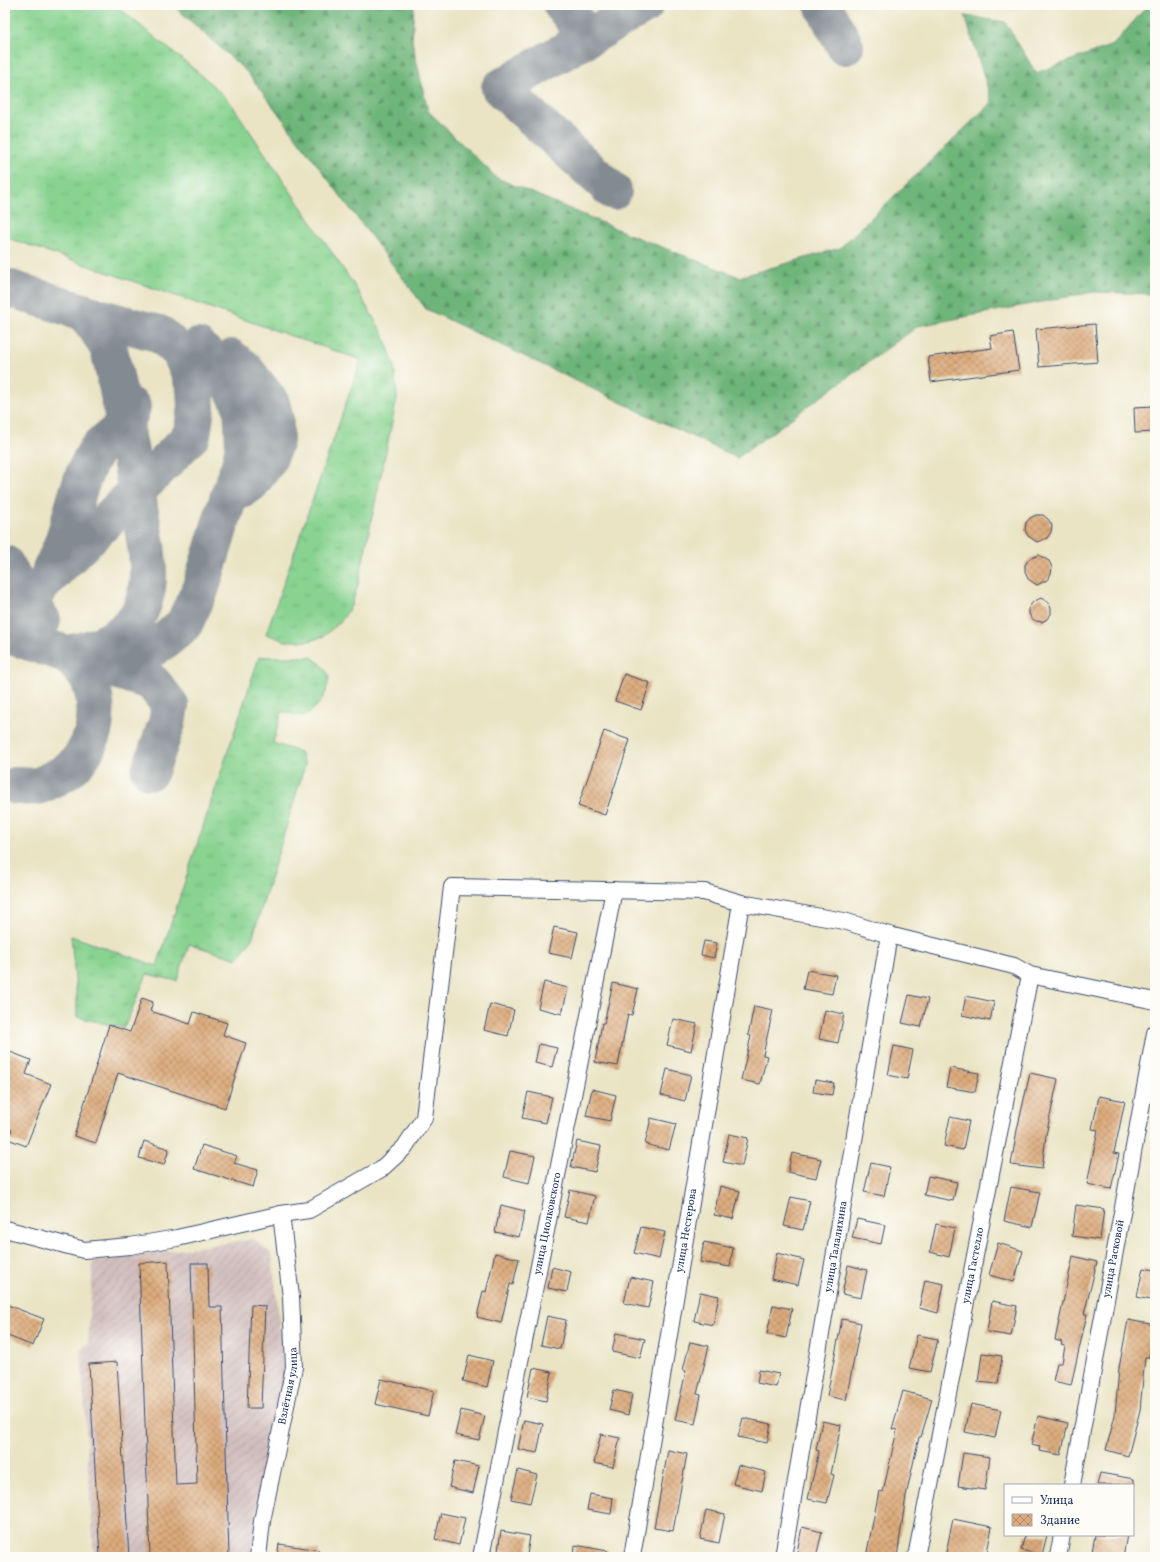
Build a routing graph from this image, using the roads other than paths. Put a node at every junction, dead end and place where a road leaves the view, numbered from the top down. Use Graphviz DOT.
graph roads {
  1 [pos="614,890"];
  2 [pos="741,903"];
  3 [pos="890,935"];
  4 [pos="1030,975"];
  5 [pos="1155,1001"];
  6 [pos="1155,1033"];
  7 [pos="281,1214"];
  8 [pos="5,1229"];
  9 [pos="1072,1484"];
  10 [pos="1062,1536"];
  11 [pos="258,1557"];
  12 [pos="481,1557"];
  13 [pos="632,1557"];
  14 [pos="783,1557"];
  15 [pos="916,1557"];
  16 [pos="1058,1557"];
  1 -- 2 [label="street"];
  1 -- 7 [label="street"];
  1 -- 12 [label="street, улица Циолковского"];
  2 -- 3 [label="street"];
  2 -- 13 [label="street, улица Нестерова"];
  3 -- 4 [label="street"];
  3 -- 14 [label="street, улица Талалихина"];
  4 -- 5 [label="street"];
  4 -- 15 [label="street, улица Гастелло"];
  6 -- 9 [label="street, улица Расковой"];
  7 -- 8 [label="street"];
  7 -- 11 [label="street, Взлётная улица"];
  10 -- 16 [label="street"];
}
